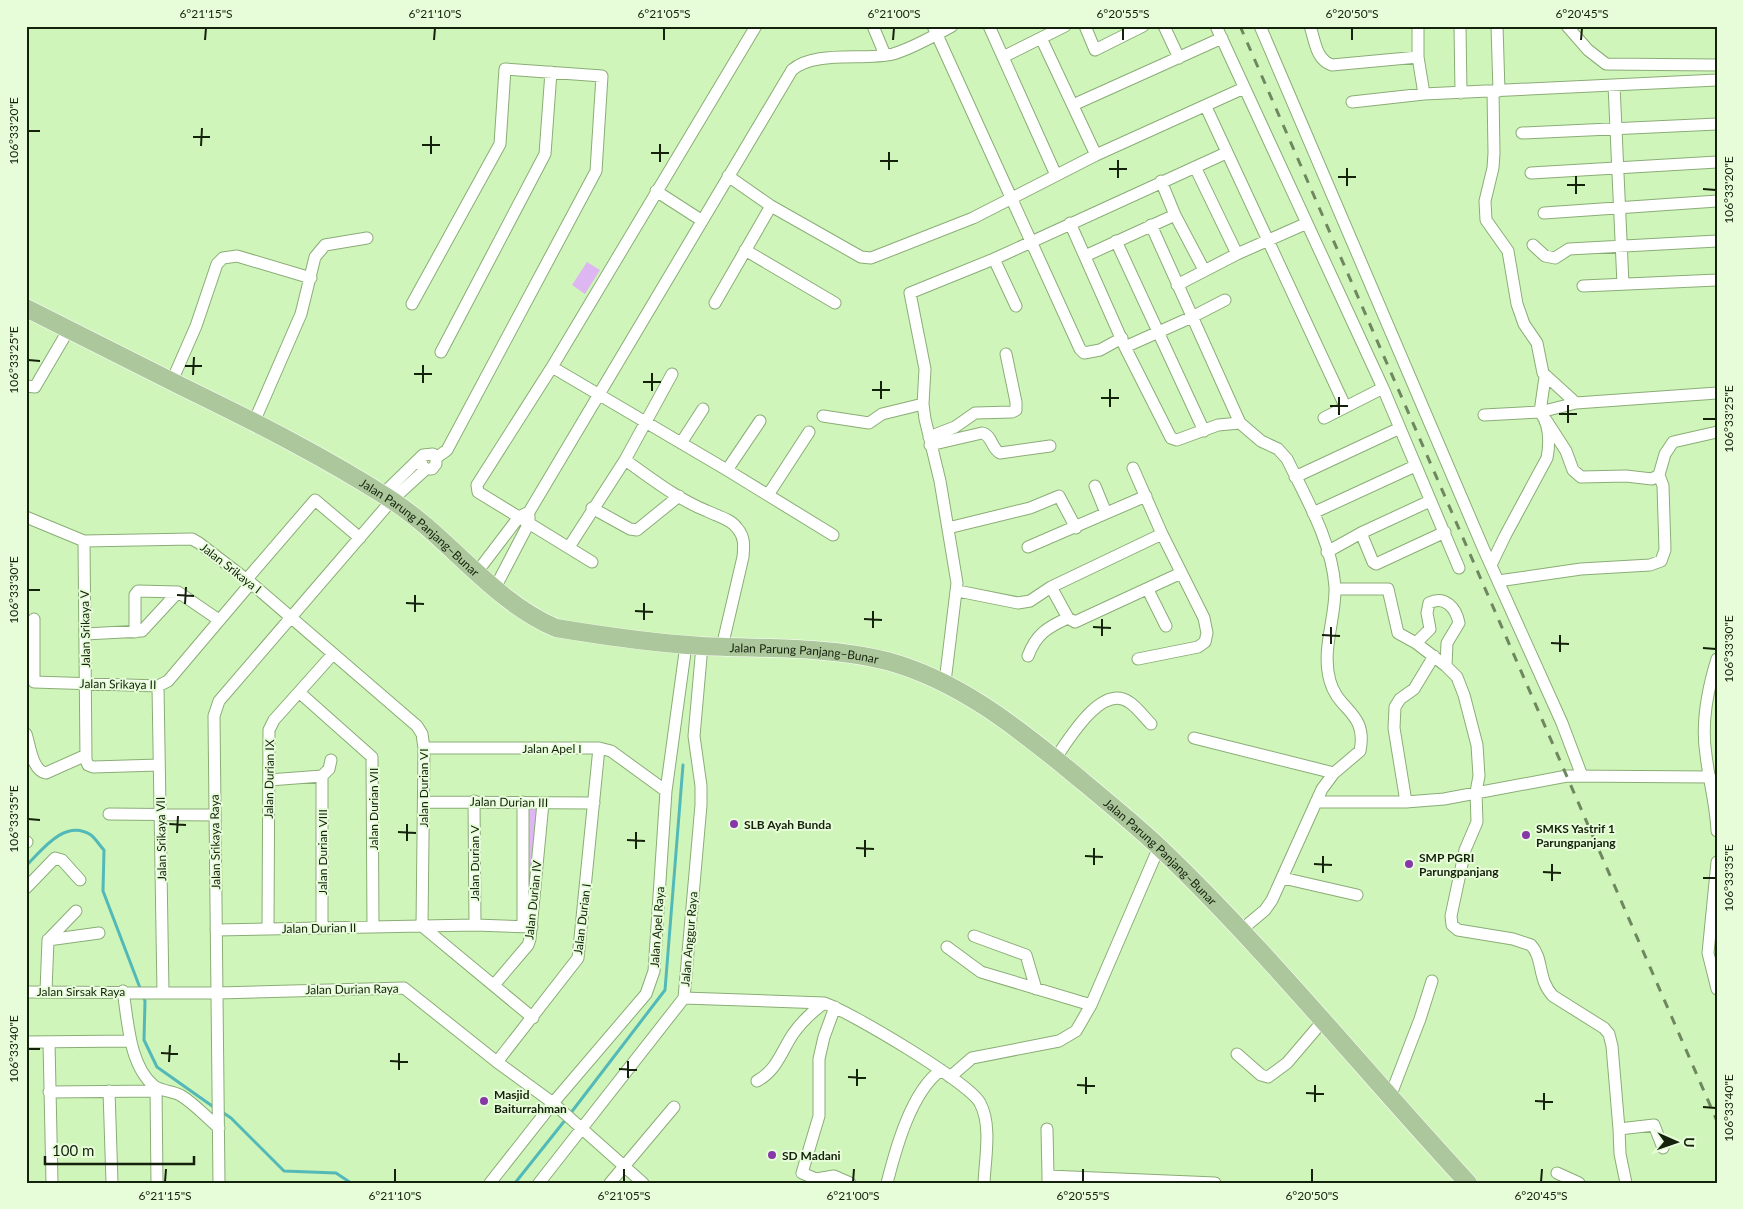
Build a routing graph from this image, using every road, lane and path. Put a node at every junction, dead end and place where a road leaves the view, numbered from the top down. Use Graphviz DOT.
graph roads {
  1 [pos="756,26"];
  2 [pos="873,26"];
  3 [pos="952,26"];
  4 [pos="989,26"];
  5 [pos="1064,26"];
  6 [pos="1085,26"];
  7 [pos="1143,26"];
  8 [pos="1164,26"];
  9 [pos="1216,26"];
  10 [pos="1260,26"];
  11 [pos="1310,26"];
  12 [pos="1418,26"];
  13 [pos="1460,26"];
  14 [pos="1497,26"];
  15 [pos="1567,26"];
  16 [pos="935,30"];
  17 [pos="1041,38"];
  18 [pos="1222,38"];
  19 [pos="885,55"];
  20 [pos="1003,57"];
  21 [pos="1418,57"];
  22 [pos="1179,58"];
  23 [pos="1717,66"];
  24 [pos="551,72"];
  25 [pos="1717,80"];
  26 [pos="1614,85"];
  27 [pos="1244,88"];
  28 [pos="1496,91"];
  29 [pos="1461,93"];
  30 [pos="1424,94"];
  31 [pos="1352,102"];
  32 [pos="1073,105"];
  33 [pos="1206,107"];
  34 [pos="1717,124"];
  35 [pos="1616,129"];
  36 [pos="1522,133"];
  37 [pos="1226,153"];
  38 [pos="1096,155"];
  39 [pos="1717,162"];
  40 [pos="1195,167"];
  41 [pos="1618,167"];
  42 [pos="1531,173"];
  43 [pos="1056,175"];
  44 [pos="728,176"];
  45 [pos="1161,181"];
  46 [pos="656,190"];
  47 [pos="1013,198"];
  48 [pos="1717,201"];
  49 [pos="771,206"];
  50 [pos="1620,207"];
  51 [pos="1544,213"];
  52 [pos="1175,216"];
  53 [pos="701,220"];
  54 [pos="1070,223"];
  55 [pos="1305,224"];
  56 [pos="1151,225"];
  57 [pos="367,238"];
  58 [pos="1116,241"];
  59 [pos="1717,241"];
  60 [pos="1031,242"];
  61 [pos="1267,242"];
  62 [pos="1621,244"];
  63 [pos="1533,245"];
  64 [pos="745,250"];
  65 [pos="1237,254"];
  66 [pos="1085,256"];
  67 [pos="994,260"];
  68 [pos="1204,270"];
  69 [pos="311,278"];
  70 [pos="1717,280"];
  71 [pos="1177,284"];
  72 [pos="1623,284"];
  73 [pos="1583,286"];
  74 [pos="1225,300"];
  75 [pos="715,303"];
  76 [pos="835,303"];
  77 [pos="412,304"];
  78 [pos="1016,306"];
  79 [pos="26,308"];
  80 [pos="1192,317"];
  81 [pos="70,329"];
  82 [pos="1158,331"];
  83 [pos="1123,342"];
  84 [pos="441,352"];
  85 [pos="1006,354"];
  86 [pos="552,368"];
  87 [pos="672,374"];
  88 [pos="1545,377"];
  89 [pos="172,381"];
  90 [pos="26,386"];
  91 [pos="1383,388"];
  92 [pos="598,393"];
  93 [pos="1717,393"];
  94 [pos="1576,403"];
  95 [pos="923,404"];
  96 [pos="1345,406"];
  97 [pos="703,409"];
  98 [pos="1484,415"];
  99 [pos="823,416"];
  100 [pos="1543,416"];
  101 [pos="1324,418"];
  102 [pos="254,422"];
  103 [pos="645,422"];
  104 [pos="760,422"];
  105 [pos="1240,423"];
  106 [pos="1400,428"];
  107 [pos="1204,431"];
  108 [pos="809,432"];
  109 [pos="1717,432"];
  110 [pos="930,441"];
  111 [pos="681,443"];
  112 [pos="1050,446"];
  113 [pos="625,460"];
  114 [pos="1415,466"];
  115 [pos="1133,468"];
  116 [pos="727,470"];
  117 [pos="1659,474"];
  118 [pos="1295,476"];
  119 [pos="1095,486"];
  120 [pos="768,495"];
  121 [pos="679,496"];
  122 [pos="1146,496"];
  123 [pos="387,497"];
  124 [pos="1430,501"];
  125 [pos="592,508"];
  126 [pos="1106,512"];
  127 [pos="1313,514"];
  128 [pos="26,517"];
  129 [pos="525,517"];
  130 [pos="948,528"];
  131 [pos="1076,528"];
  132 [pos="1361,532"];
  133 [pos="1445,532"];
  134 [pos="1162,534"];
  135 [pos="833,535"];
  136 [pos="360,538"];
  137 [pos="78,539"];
  138 [pos="569,547"];
  139 [pos="1028,547"];
  140 [pos="1328,552"];
  141 [pos="592,562"];
  142 [pos="1491,566"];
  143 [pos="1459,568"];
  144 [pos="477,572"];
  145 [pos="1180,573"];
  146 [pos="249,581"];
  147 [pos="1498,581"];
  148 [pos="1051,587"];
  149 [pos="495,588"];
  150 [pos="1335,589"];
  151 [pos="1148,590"];
  152 [pos="178,592"];
  153 [pos="958,592"];
  154 [pos="34,618"];
  155 [pos="292,618"];
  156 [pos="1068,618"];
  157 [pos="219,620"];
  158 [pos="1166,626"];
  159 [pos="134,632"];
  160 [pos="85,634"];
  161 [pos="1416,643"];
  162 [pos="694,646"];
  163 [pos="722,647"];
  164 [pos="333,654"];
  165 [pos="1028,656"];
  166 [pos="1434,656"];
  167 [pos="1138,659"];
  168 [pos="1717,659"];
  169 [pos="1446,666"];
  170 [pos="945,682"];
  171 [pos="86,683"];
  172 [pos="158,686"];
  173 [pos="300,693"];
  174 [pos="1151,724"];
  175 [pos="26,734"];
  176 [pos="1194,738"];
  177 [pos="424,748"];
  178 [pos="599,748"];
  179 [pos="673,750"];
  180 [pos="695,750"];
  181 [pos="84,756"];
  182 [pos="1055,759"];
  183 [pos="331,760"];
  184 [pos="160,765"];
  185 [pos="1334,773"];
  186 [pos="322,776"];
  187 [pos="1582,776"];
  188 [pos="1710,778"];
  189 [pos="269,780"];
  190 [pos="666,792"];
  191 [pos="1476,792"];
  192 [pos="474,801"];
  193 [pos="424,802"];
  194 [pos="524,802"];
  195 [pos="1316,802"];
  196 [pos="1406,802"];
  197 [pos="543,803"];
  198 [pos="594,803"];
  199 [pos="108,814"];
  200 [pos="161,814"];
  201 [pos="214,815"];
  202 [pos="1717,831"];
  203 [pos="1159,847"];
  204 [pos="1717,862"];
  205 [pos="1716,873"];
  206 [pos="1283,878"];
  207 [pos="80,880"];
  208 [pos="26,888"];
  209 [pos="1357,895"];
  210 [pos="76,911"];
  211 [pos="474,925"];
  212 [pos="422,926"];
  213 [pos="528,926"];
  214 [pos="373,927"];
  215 [pos="322,928"];
  216 [pos="268,929"];
  217 [pos="216,930"];
  218 [pos="1240,931"];
  219 [pos="99,933"];
  220 [pos="974,936"];
  221 [pos="48,940"];
  222 [pos="947,947"];
  223 [pos="1432,981"];
  224 [pos="494,985"];
  225 [pos="1036,989"];
  226 [pos="1717,989"];
  227 [pos="46,991"];
  228 [pos="129,991"];
  229 [pos="26,992"];
  230 [pos="160,992"];
  231 [pos="218,993"];
  232 [pos="684,998"];
  233 [pos="830,1005"];
  234 [pos="1092,1005"];
  235 [pos="533,1018"];
  236 [pos="1322,1022"];
  237 [pos="131,1041"];
  238 [pos="26,1042"];
  239 [pos="49,1042"];
  240 [pos="1237,1054"];
  241 [pos="497,1062"];
  242 [pos="946,1074"];
  243 [pos="757,1081"];
  244 [pos="157,1089"];
  245 [pos="109,1091"];
  246 [pos="49,1092"];
  247 [pos="1390,1097"];
  248 [pos="553,1103"];
  249 [pos="674,1107"];
  250 [pos="218,1124"];
  251 [pos="578,1126"];
  252 [pos="1047,1129"];
  253 [pos="1619,1129"];
  254 [pos="1663,1148"];
  255 [pos="624,1166"];
  256 [pos="1557,1173"];
  257 [pos="1048,1179"];
  258 [pos="1094,1181"];
  259 [pos="1142,1182"];
  260 [pos="52,1183"];
  261 [pos="112,1183"];
  262 [pos="157,1183"];
  263 [pos="220,1183"];
  264 [pos="490,1183"];
  265 [pos="539,1183"];
  266 [pos="610,1183"];
  267 [pos="643,1183"];
  268 [pos="850,1183"];
  269 [pos="887,1183"];
  270 [pos="984,1183"];
  271 [pos="1215,1183"];
  272 [pos="1468,1183"];
  273 [pos="1579,1183"];
  274 [pos="1626,1183"];
  1 -- 46 [label="street"];
  2 -- 19 [label="street"];
  3 -- 16 [label="street"];
  4 -- 20 [label="street"];
  5 -- 17 [label="street"];
  6 -- 7 [label="street"];
  8 -- 22 [label="street"];
  9 -- 18 [label="street"];
  10 -- 142 [label="street"];
  11 -- 21 [label="street"];
  12 -- 21 [label="street"];
  13 -- 29 [label="street"];
  14 -- 28 [label="street"];
  15 -- 23 [label="street"];
  16 -- 19 [label="street"];
  16 -- 47 [label="street"];
  17 -- 20 [label="street"];
  17 -- 32 [label="street"];
  18 -- 22 [label="street"];
  18 -- 27 [label="street"];
  19 -- 44 [label="street"];
  20 -- 43 [label="street"];
  21 -- 30 [label="street"];
  22 -- 32 [label="street"];
  24 -- 77 [label="street"];
  24 -- 84 [label="street"];
  24 -- 123 [label="street, Jalan Srikaya Raya"];
  25 -- 26 [label="street"];
  26 -- 28 [label="street"];
  26 -- 35 [label="street"];
  27 -- 33 [label="street"];
  27 -- 55 [label="street"];
  28 -- 29 [label="street"];
  28 -- 88 [label="street"];
  29 -- 30 [label="street"];
  30 -- 31 [label="street"];
  32 -- 38 [label="street"];
  33 -- 37 [label="street"];
  33 -- 38 [label="street"];
  34 -- 35 [label="street"];
  35 -- 36 [label="street"];
  35 -- 41 [label="street"];
  37 -- 40 [label="street"];
  37 -- 61 [label="street"];
  38 -- 43 [label="street"];
  39 -- 41 [label="street"];
  40 -- 45 [label="street"];
  40 -- 65 [label="street"];
  41 -- 42 [label="street"];
  41 -- 50 [label="street"];
  43 -- 47 [label="street"];
  44 -- 49 [label="street"];
  44 -- 53 [label="street"];
  45 -- 52 [label="street"];
  45 -- 54 [label="street"];
  46 -- 53 [label="street"];
  46 -- 86 [label="street"];
  47 -- 49 [label="street"];
  47 -- 60 [label="street"];
  48 -- 50 [label="street"];
  49 -- 64 [label="street"];
  50 -- 51 [label="street"];
  50 -- 62 [label="street"];
  52 -- 56 [label="street"];
  52 -- 68 [label="street"];
  53 -- 92 [label="street"];
  54 -- 60 [label="street"];
  54 -- 66 [label="street"];
  55 -- 61 [label="street"];
  55 -- 91 [label="street"];
  56 -- 58 [label="street"];
  56 -- 71 [label="street"];
  57 -- 69 [label="street"];
  58 -- 66 [label="street"];
  58 -- 82 [label="street"];
  59 -- 62 [label="street"];
  60 -- 67 [label="street"];
  60 -- 83 [label="street"];
  61 -- 65 [label="street"];
  61 -- 96 [label="street"];
  62 -- 63 [label="street"];
  62 -- 72 [label="street"];
  64 -- 75 [label="street"];
  64 -- 76 [label="street"];
  65 -- 68 [label="street"];
  66 -- 83 [label="street"];
  67 -- 78 [label="street"];
  67 -- 95 [label="street"];
  68 -- 71 [label="street"];
  69 -- 89 [label="street"];
  69 -- 102 [label="street"];
  70 -- 72 [label="street"];
  71 -- 80 [label="street"];
  72 -- 73 [label="street"];
  74 -- 80 [label="street"];
  79 -- 81 [label="main road, Jalan Parung Panjang–Bunar"];
  80 -- 82 [label="street"];
  80 -- 105 [label="street"];
  81 -- 89 [label="main road, Jalan Parung Panjang–Bunar"];
  81 -- 90 [label="street"];
  82 -- 83 [label="street"];
  82 -- 107 [label="street"];
  83 -- 107 [label="street"];
  85 -- 110 [label="street"];
  86 -- 92 [label="street"];
  86 -- 129 [label="street"];
  87 -- 103 [label="street"];
  88 -- 94 [label="street"];
  88 -- 100 [label="street"];
  89 -- 102 [label="main road, Jalan Parung Panjang–Bunar"];
  91 -- 96 [label="street"];
  91 -- 106 [label="street"];
  92 -- 103 [label="street"];
  92 -- 129 [label="street"];
  93 -- 94 [label="street"];
  94 -- 100 [label="street"];
  95 -- 99 [label="street"];
  95 -- 110 [label="street"];
  96 -- 101 [label="street"];
  97 -- 111 [label="street"];
  98 -- 100 [label="street"];
  100 -- 117 [label="street"];
  100 -- 142 [label="street"];
  102 -- 123 [label="main road, Jalan Parung Panjang–Bunar"];
  103 -- 111 [label="street"];
  103 -- 113 [label="street"];
  104 -- 116 [label="street"];
  105 -- 107 [label="street"];
  105 -- 118 [label="street"];
  106 -- 114 [label="street"];
  106 -- 118 [label="street"];
  108 -- 120 [label="street"];
  109 -- 117 [label="street"];
  110 -- 112 [label="street"];
  110 -- 130 [label="street"];
  111 -- 116 [label="street"];
  113 -- 121 [label="street"];
  113 -- 125 [label="street"];
  114 -- 124 [label="street"];
  114 -- 127 [label="street"];
  115 -- 122 [label="street"];
  116 -- 120 [label="street"];
  117 -- 147 [label="street"];
  118 -- 127 [label="street"];
  119 -- 126 [label="street"];
  120 -- 135 [label="street"];
  121 -- 125 [label="street"];
  121 -- 163 [label="street"];
  122 -- 126 [label="street"];
  122 -- 134 [label="street"];
  123 -- 136 [label="street, Jalan Srikaya Raya"];
  123 -- 144 [label="main road, Jalan Parung Panjang–Bunar"];
  124 -- 132 [label="street"];
  124 -- 133 [label="street"];
  125 -- 138 [label="street"];
  126 -- 131 [label="street"];
  127 -- 140 [label="street"];
  128 -- 137 [label="street"];
  129 -- 138 [label="street"];
  129 -- 144 [label="street"];
  129 -- 149 [label="street"];
  130 -- 131 [label="street"];
  130 -- 153 [label="street"];
  131 -- 139 [label="street"];
  132 -- 133 [label="street"];
  132 -- 140 [label="street"];
  133 -- 143 [label="street"];
  134 -- 145 [label="street"];
  134 -- 148 [label="street"];
  136 -- 146 [label="street, Jalan Srikaya II"];
  136 -- 155 [label="street, Jalan Srikaya Raya"];
  137 -- 146 [label="street, Jalan Srikaya I"];
  137 -- 160 [label="street, Jalan Srikaya V"];
  138 -- 141 [label="street"];
  140 -- 150 [label="street"];
  142 -- 147 [label="street"];
  144 -- 149 [label="main road, Jalan Parung Panjang–Bunar"];
  145 -- 151 [label="street"];
  145 -- 167 [label="street"];
  146 -- 155 [label="street, Jalan Srikaya I"];
  146 -- 157 [label="street, Jalan Srikaya II"];
  147 -- 187 [label="street"];
  148 -- 153 [label="street"];
  148 -- 156 [label="street"];
  149 -- 162 [label="main road, Jalan Parung Panjang–Bunar"];
  150 -- 161 [label="street"];
  150 -- 185 [label="street"];
  151 -- 156 [label="street"];
  151 -- 158 [label="street"];
  152 -- 157 [label="street"];
  152 -- 159 [label="street"];
  152 -- 159 [label="street"];
  153 -- 170 [label="street"];
  154 -- 171 [label="street, Jalan Srikaya II"];
  155 -- 164 [label="street, Jalan Durian VI"];
  155 -- 201 [label="street, Jalan Srikaya Raya"];
  156 -- 165 [label="street"];
  157 -- 172 [label="street, Jalan Srikaya II"];
  159 -- 160 [label="street"];
  160 -- 171 [label="street, Jalan Srikaya V"];
  161 -- 166 [label="street"];
  161 -- 169 [label="street"];
  162 -- 163 [label="main road, Jalan Parung Panjang–Bunar"];
  162 -- 179 [label="street, Jalan Apel Raya"];
  162 -- 180 [label="street, Jalan Anggur Raya"];
  163 -- 170 [label="main road, Jalan Parung Panjang–Bunar"];
  164 -- 173 [label="street, Jalan Durian IX"];
  164 -- 177 [label="street, Jalan Durian VI"];
  166 -- 169 [label="street"];
  166 -- 196 [label="street"];
  168 -- 188 [label="street"];
  169 -- 191 [label="street"];
  170 -- 182 [label="main road, Jalan Parung Panjang–Bunar"];
  171 -- 172 [label="street, Jalan Srikaya II"];
  171 -- 181 [label="street, Jalan Srikaya V"];
  172 -- 184 [label="street, Jalan Srikaya VII"];
  173 -- 189 [label="street, Jalan Durian IX"];
  173 -- 214 [label="street, Jalan Durian VII"];
  174 -- 182 [label="street"];
  175 -- 181 [label="street"];
  176 -- 185 [label="street"];
  177 -- 178 [label="street, Jalan Apel I"];
  177 -- 193 [label="street, Jalan Durian VI"];
  178 -- 190 [label="street, Jalan Apel I"];
  178 -- 198 [label="street, Jalan Durian I"];
  179 -- 180 [label="street"];
  179 -- 190 [label="street, Jalan Apel Raya"];
  180 -- 232 [label="street, Jalan Anggur Raya"];
  181 -- 184 [label="street"];
  182 -- 203 [label="main road, Jalan Parung Panjang–Bunar"];
  183 -- 186 [label="street"];
  184 -- 200 [label="street, Jalan Srikaya VII"];
  185 -- 195 [label="street"];
  186 -- 189 [label="street"];
  186 -- 215 [label="street, Jalan Durian VIII"];
  187 -- 188 [label="street"];
  187 -- 191 [label="street"];
  188 -- 202 [label="street"];
  189 -- 216 [label="street, Jalan Durian IX"];
  190 -- 248 [label="street, Jalan Apel Raya"];
  191 -- 196 [label="street"];
  191 -- 253 [label="street"];
  192 -- 193 [label="street, Jalan Durian III"];
  192 -- 194 [label="street, Jalan Durian III"];
  192 -- 211 [label="street, Jalan Durian V"];
  193 -- 212 [label="street, Jalan Durian VI"];
  194 -- 197 [label="street, Jalan Durian III"];
  194 -- 213 [label="street"];
  195 -- 196 [label="street"];
  195 -- 206 [label="street"];
  197 -- 198 [label="street, Jalan Durian III"];
  197 -- 213 [label="street, Jalan Durian IV"];
  198 -- 235 [label="street, Jalan Durian I"];
  199 -- 200 [label="street"];
  200 -- 201 [label="street"];
  200 -- 230 [label="street, Jalan Srikaya VII"];
  201 -- 217 [label="street, Jalan Srikaya Raya"];
  203 -- 218 [label="main road, Jalan Parung Panjang–Bunar"];
  203 -- 234 [label="street"];
  204 -- 205 [label="street"];
  205 -- 226 [label="street"];
  206 -- 209 [label="street"];
  206 -- 218 [label="street"];
  207 -- 208 [label="street"];
  210 -- 221 [label="street"];
  211 -- 212 [label="street, Jalan Durian II"];
  211 -- 213 [label="street, Jalan Durian II"];
  212 -- 214 [label="street, Jalan Durian II"];
  212 -- 224 [label="street"];
  213 -- 224 [label="street, Jalan Durian IV"];
  214 -- 215 [label="street, Jalan Durian II"];
  215 -- 216 [label="street, Jalan Durian II"];
  216 -- 217 [label="street, Jalan Durian II"];
  217 -- 231 [label="street, Jalan Srikaya Raya"];
  218 -- 236 [label="main road, Jalan Parung Panjang–Bunar"];
  219 -- 221 [label="street"];
  220 -- 225 [label="street"];
  221 -- 227 [label="street"];
  222 -- 225 [label="street"];
  223 -- 247 [label="street"];
  224 -- 235 [label="street"];
  225 -- 234 [label="street"];
  227 -- 228 [label="street, Jalan Sirsak Raya"];
  227 -- 229 [label="street, Jalan Sirsak Raya"];
  228 -- 230 [label="street, Jalan Sirsak Raya"];
  228 -- 237 [label="street"];
  230 -- 231 [label="street, Jalan Durian Raya"];
  231 -- 241 [label="street, Jalan Durian Raya"];
  231 -- 250 [label="street, Jalan Srikaya Raya"];
  232 -- 233 [label="street"];
  232 -- 251 [label="street, Jalan Anggur Raya"];
  233 -- 242 [label="street"];
  233 -- 243 [label="street"];
  233 -- 268 [label="street"];
  234 -- 242 [label="street"];
  235 -- 241 [label="street, Jalan Durian I"];
  236 -- 240 [label="street"];
  236 -- 247 [label="main road, Jalan Parung Panjang–Bunar"];
  237 -- 239 [label="street"];
  237 -- 244 [label="street"];
  238 -- 239 [label="street"];
  239 -- 246 [label="street"];
  241 -- 248 [label="street, Jalan Durian Raya"];
  242 -- 269 [label="street"];
  242 -- 270 [label="street"];
  244 -- 245 [label="street"];
  244 -- 250 [label="street"];
  244 -- 262 [label="street"];
  245 -- 246 [label="street"];
  245 -- 261 [label="street"];
  246 -- 260 [label="street"];
  247 -- 272 [label="main road, Jalan Parung Panjang–Bunar"];
  248 -- 251 [label="street, Jalan Durian Raya"];
  248 -- 264 [label="street, Jalan Apel Raya"];
  249 -- 255 [label="street"];
  250 -- 263 [label="street"];
  251 -- 255 [label="street, Jalan Durian Raya"];
  251 -- 265 [label="street, Jalan Anggur Raya"];
  252 -- 257 [label="street"];
  253 -- 254 [label="street"];
  253 -- 274 [label="street"];
  255 -- 266 [label="street"];
  255 -- 267 [label="street, Jalan Durian Raya"];
  256 -- 273 [label="street"];
  257 -- 258 [label="street"];
  258 -- 259 [label="street"];
  259 -- 271 [label="street"];
}
